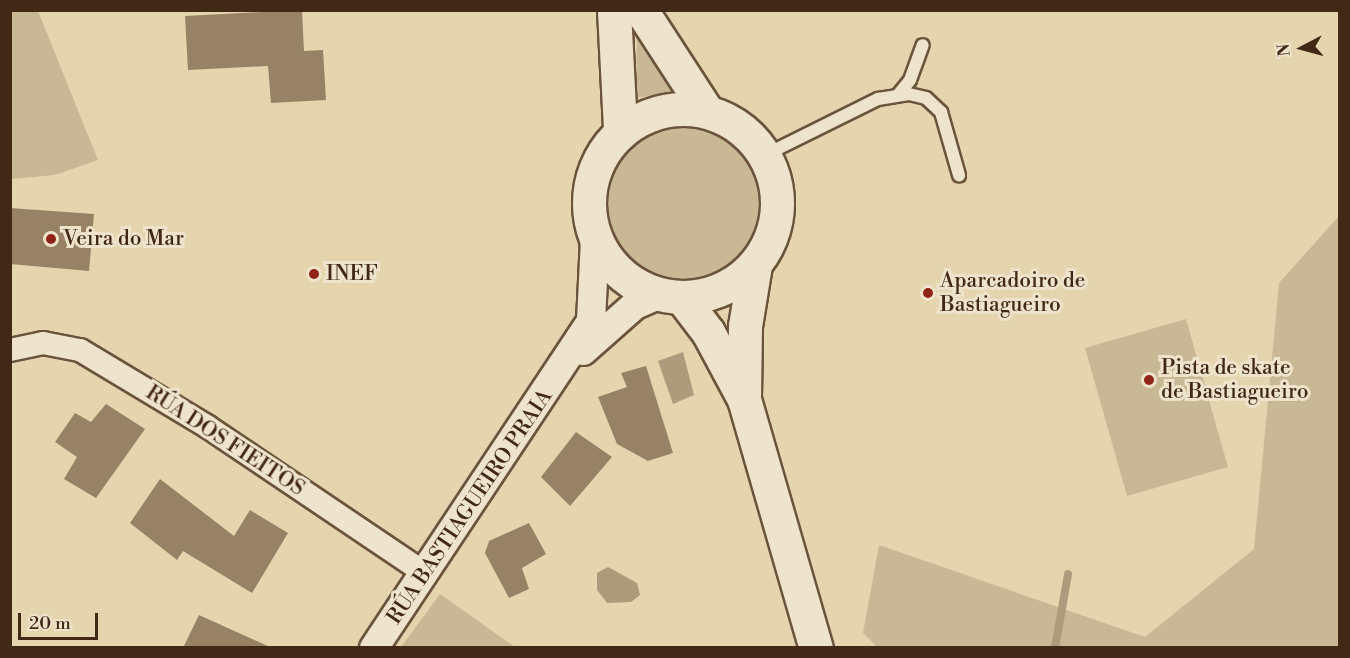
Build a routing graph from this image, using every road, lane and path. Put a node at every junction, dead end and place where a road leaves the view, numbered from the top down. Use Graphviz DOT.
graph roads {
  1 [pos="614,10"];
  2 [pos="641,10"];
  3 [pos="923,45"];
  4 [pos="898,95"];
  5 [pos="706,110"];
  6 [pos="620,130"];
  7 [pos="768,154"];
  8 [pos="959,175"];
  9 [pos="595,240"];
  10 [pos="755,265"];
  11 [pos="670,296"];
  12 [pos="10,350"];
  13 [pos="566,366"];
  14 [pos="744,399"];
  15 [pos="426,574"];
  16 [pos="374,648"];
  17 [pos="816,648"];
  1 -- 6 [label="main road"];
  2 -- 5 [label="main road"];
  3 -- 4 [label="lane"];
  4 -- 7 [label="lane"];
  4 -- 8 [label="lane"];
  5 -- 6 [label="main road"];
  5 -- 7 [label="main road"];
  6 -- 9 [label="main road"];
  7 -- 10 [label="main road"];
  9 -- 11 [label="main road"];
  9 -- 13 [label="street"];
  10 -- 11 [label="main road"];
  10 -- 14 [label="main road"];
  11 -- 13 [label="street"];
  11 -- 14 [label="main road"];
  12 -- 15 [label="street, RÚA DOS FIEITOS"];
  13 -- 15 [label="street, RÚA BASTIAGUEIRO PRAIA"];
  14 -- 17 [label="main road"];
  15 -- 16 [label="street, RÚA BASTIAGUEIRO PRAIA"];
}
